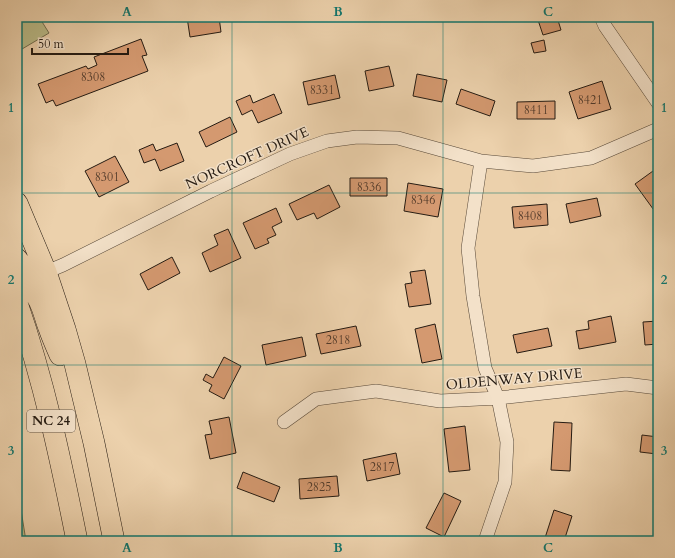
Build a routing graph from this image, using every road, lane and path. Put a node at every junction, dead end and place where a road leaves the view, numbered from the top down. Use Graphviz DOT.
graph roads {
  1 [pos="601,17"];
  2 [pos="658,103"];
  3 [pos="658,129"];
  4 [pos="481,161"];
  5 [pos="17,203"];
  6 [pos="17,259"];
  7 [pos="46,272"];
  8 [pos="17,289"];
  9 [pos="17,303"];
  10 [pos="658,388"];
  11 [pos="498,398"];
  12 [pos="88,417"];
  13 [pos="284,422"];
  14 [pos="77,541"];
  15 [pos="114,541"];
  16 [pos="486,541"];
  1 -- 2 [label="street"];
  3 -- 4 [label="street, NORCROFT DRIVE"];
  4 -- 7 [label="street, NORCROFT DRIVE"];
  4 -- 11 [label="street"];
  5 -- 7 [label="main road, NC 24"];
  6 -- 7 [label="main road"];
  7 -- 12 [label="main road, NC 24"];
  8 -- 12 [label="main road"];
  9 -- 14 [label="main road, NC 24"];
  10 -- 11 [label="street, OLDENWAY DRIVE"];
  11 -- 13 [label="street, OLDENWAY DRIVE"];
  11 -- 16 [label="street"];
  12 -- 15 [label="main road, NC 24"];
}
